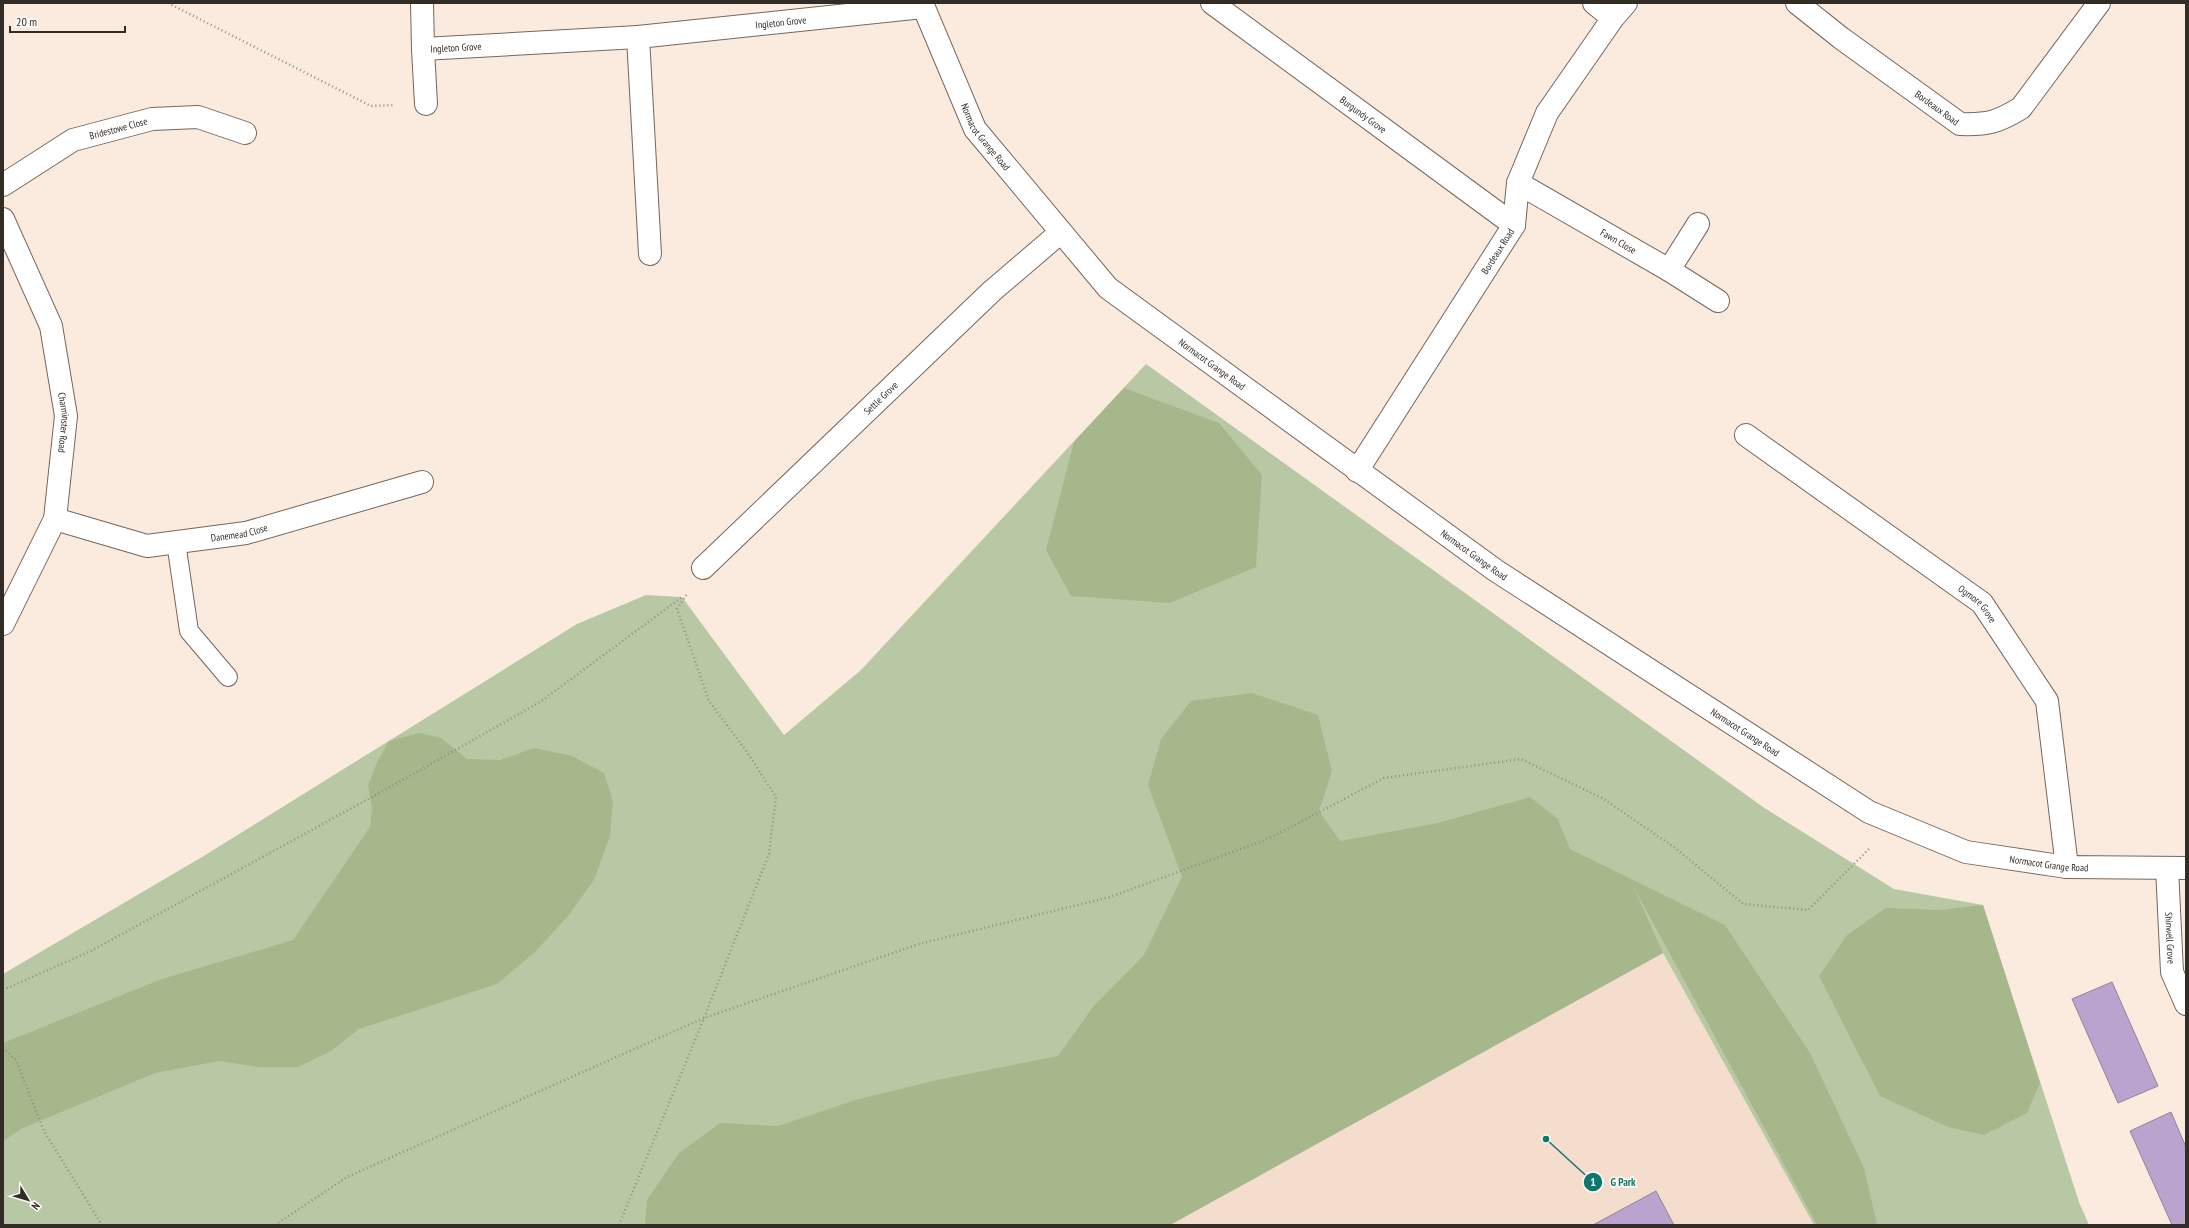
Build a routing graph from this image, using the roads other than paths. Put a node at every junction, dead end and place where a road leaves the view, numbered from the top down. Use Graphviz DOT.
graph roads {
  1 [pos="422,3"];
  2 [pos="1212,3"];
  3 [pos="1594,3"];
  4 [pos="1797,3"];
  5 [pos="2098,3"];
  6 [pos="922,5"];
  7 [pos="1620,10"];
  8 [pos="638,37"];
  9 [pos="423,49"];
  10 [pos="426,104"];
  11 [pos="245,134"];
  12 [pos="1518,183"];
  13 [pos="3,185"];
  14 [pos="3,219"];
  15 [pos="1698,224"];
  16 [pos="1514,225"];
  17 [pos="1061,232"];
  18 [pos="650,254"];
  19 [pos="1669,270"];
  20 [pos="1718,301"];
  21 [pos="1746,435"];
  22 [pos="1357,471"];
  23 [pos="422,482"];
  24 [pos="55,519"];
  25 [pos="176,542"];
  26 [pos="703,568"];
  27 [pos="3,624"];
  28 [pos="228,677"];
  29 [pos="2067,867"];
  30 [pos="2176,868"];
  31 [pos="2186,1004"];
  1 -- 9 [label="street"];
  2 -- 16 [label="street, Burgundy Grove"];
  3 -- 7 [label="street"];
  4 -- 5 [label="street, Bordeaux Road"];
  6 -- 8 [label="street, Ingleton Grove"];
  6 -- 17 [label="street, Normacot Grange Road"];
  7 -- 12 [label="street, Bordeaux Road"];
  8 -- 9 [label="street, Ingleton Grove"];
  8 -- 18 [label="street"];
  9 -- 10 [label="street, Ingleton Grove"];
  11 -- 13 [label="street, Bridestowe Close"];
  12 -- 16 [label="street, Bordeaux Road"];
  12 -- 19 [label="street, Fawn Close"];
  14 -- 24 [label="street, Charminster Road"];
  15 -- 19 [label="street"];
  16 -- 22 [label="street, Bordeaux Road"];
  17 -- 22 [label="street, Normacot Grange Road"];
  17 -- 26 [label="street, Settle Grove"];
  19 -- 20 [label="street, Fawn Close"];
  21 -- 29 [label="street, Ogmore Grove"];
  22 -- 29 [label="street, Normacot Grange Road"];
  23 -- 25 [label="street, Danemead Close"];
  24 -- 25 [label="street, Danemead Close"];
  24 -- 27 [label="street, Charminster Road"];
  25 -- 28 [label="lane"];
  29 -- 30 [label="street, Normacot Grange Road"];
  30 -- 31 [label="street, Shinwell Grove"];
}
